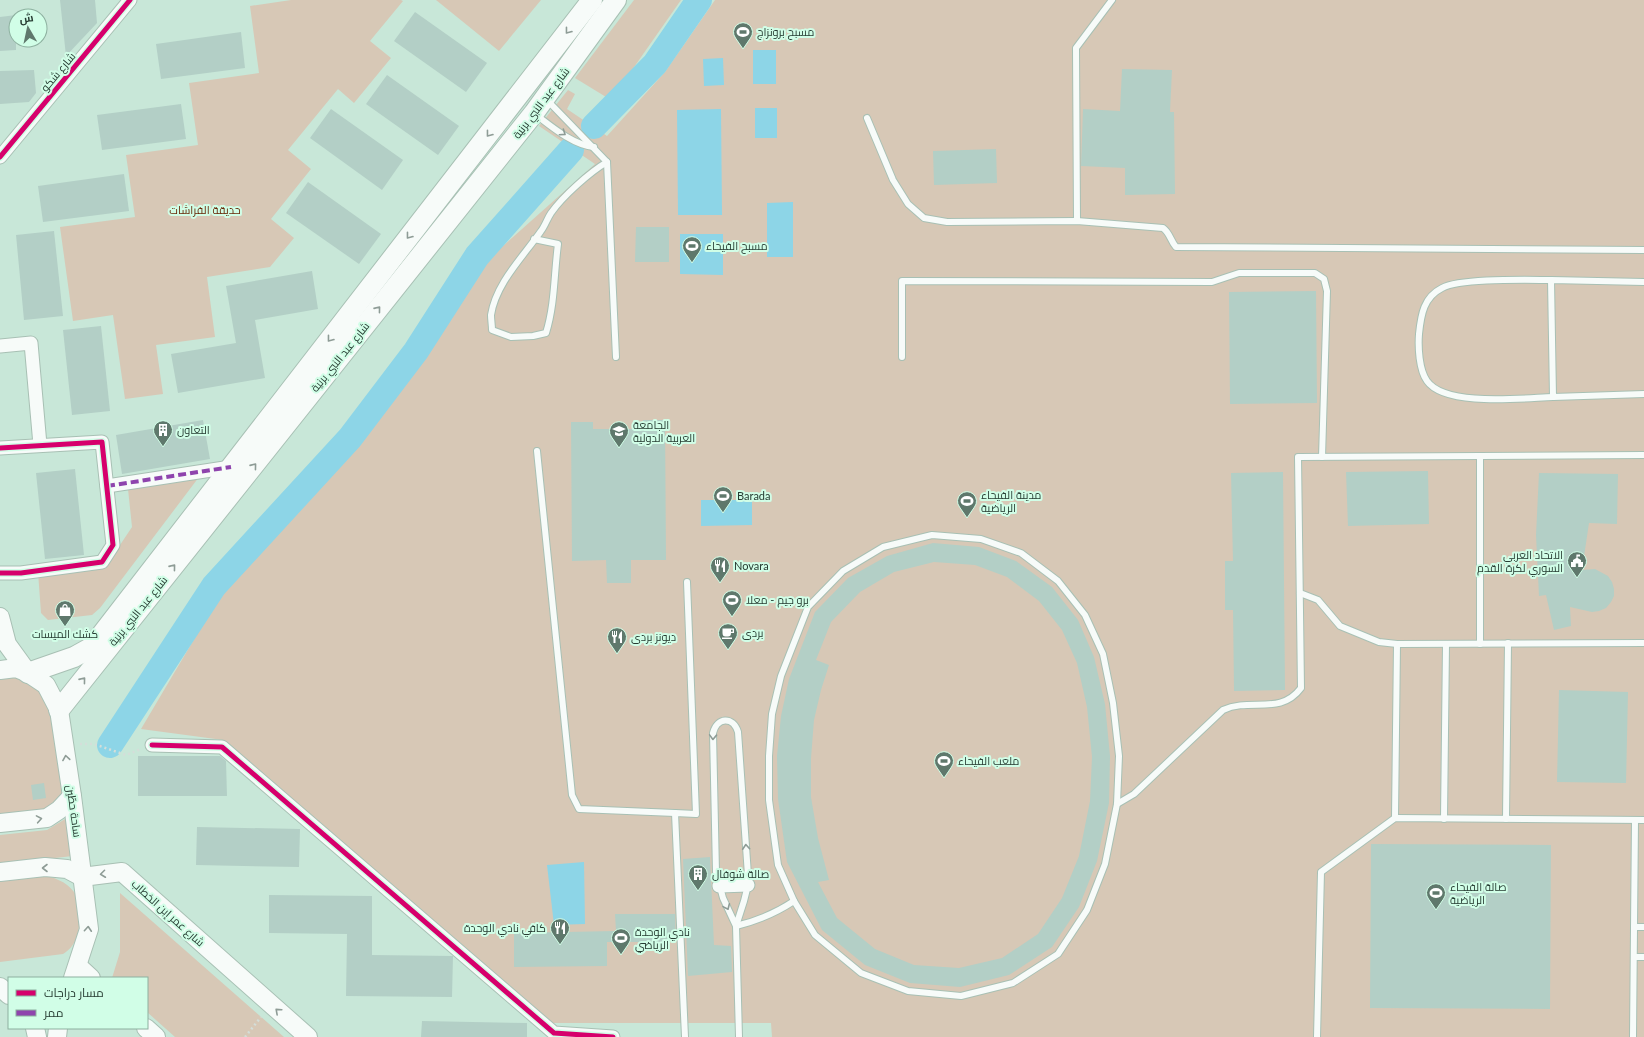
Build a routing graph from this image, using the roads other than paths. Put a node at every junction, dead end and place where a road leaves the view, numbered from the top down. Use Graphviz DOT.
graph roads {
  1 [pos="592,0"];
  2 [pos="616,0"];
  3 [pos="1112,0"];
  4 [pos="124,3"];
  5 [pos="540,106"];
  6 [pos="867,118"];
  7 [pos="594,147"];
  8 [pos="0,157"];
  9 [pos="608,162"];
  10 [pos="1077,221"];
  11 [pos="534,239"];
  12 [pos="1644,250"];
  13 [pos="1551,280"];
  14 [pos="1644,282"];
  15 [pos="0,346"];
  16 [pos="616,357"];
  17 [pos="902,357"];
  18 [pos="1644,394"];
  19 [pos="1553,397"];
  20 [pos="40,445"];
  21 [pos="0,448"];
  22 [pos="537,451"];
  23 [pos="1644,455"];
  24 [pos="1480,456"];
  25 [pos="1322,457"];
  26 [pos="231,467"];
  27 [pos="107,486"];
  28 [pos="0,573"];
  29 [pos="687,582"];
  30 [pos="1300,593"];
  31 [pos="0,616"];
  32 [pos="1644,643"];
  33 [pos="1397,644"];
  34 [pos="1446,644"];
  35 [pos="1480,644"];
  36 [pos="1508,644"];
  37 [pos="0,670"];
  38 [pos="28,673"];
  39 [pos="59,710"];
  40 [pos="152,745"];
  41 [pos="72,796"];
  42 [pos="1118,804"];
  43 [pos="675,813"];
  44 [pos="1395,818"];
  45 [pos="1444,818"];
  46 [pos="1506,819"];
  47 [pos="1635,820"];
  48 [pos="1644,820"];
  49 [pos="0,824"];
  50 [pos="0,872"];
  51 [pos="82,877"];
  52 [pos="748,885"];
  53 [pos="719,886"];
  54 [pos="794,901"];
  55 [pos="736,926"];
  56 [pos="1634,927"];
  57 [pos="1644,927"];
  58 [pos="1634,957"];
  59 [pos="1644,957"];
  60 [pos="75,972"];
  61 [pos="62,977"];
  62 [pos="88,977"];
  63 [pos="0,987"];
  64 [pos="8,994"];
  65 [pos="147,1029"];
  66 [pos="156,1037"];
  67 [pos="308,1037"];
  68 [pos="613,1037"];
  69 [pos="684,1037"];
  70 [pos="739,1037"];
  71 [pos="1316,1037"];
  72 [pos="1633,1037"];
  1 -- 26 [label="main road, شارع عبد النبي برنية, one-way"];
  2 -- 5 [label="main road, شارع عبد النبي برنية"];
  3 -- 10 [label="lane"];
  4 -- 8 [label="street, شارع شكو"];
  5 -- 7 [label="lane"];
  5 -- 7 [label="lane, one-way"];
  39 -- 5 [label="main road, شارع عبد النبي برنية, one-way"];
  6 -- 10 [label="lane"];
  7 -- 9 [label="lane"];
  9 -- 11 [label="lane"];
  9 -- 16 [label="lane"];
  10 -- 12 [label="lane"];
  11 -- 11 [label="lane"];
  13 -- 14 [label="lane"];
  13 -- 19 [label="lane"];
  13 -- 19 [label="lane"];
  15 -- 20 [label="street"];
  17 -- 25 [label="lane"];
  18 -- 19 [label="lane"];
  20 -- 21 [label="street"];
  20 -- 27 [label="street"];
  22 -- 43 [label="lane"];
  23 -- 24 [label="lane"];
  24 -- 25 [label="lane"];
  24 -- 35 [label="lane"];
  25 -- 30 [label="lane"];
  26 -- 27 [label="street"];
  26 -- 38 [label="main road, شارع عبد النبي برنية"];
  27 -- 28 [label="street"];
  29 -- 43 [label="lane"];
  30 -- 33 [label="lane"];
  30 -- 42 [label="lane"];
  31 -- 38 [label="main road"];
  32 -- 36 [label="lane"];
  33 -- 34 [label="lane"];
  33 -- 44 [label="lane"];
  34 -- 35 [label="lane"];
  34 -- 45 [label="lane"];
  35 -- 36 [label="lane"];
  36 -- 46 [label="lane"];
  37 -- 38 [label="main road, ساحة حطّين"];
  38 -- 39 [label="main road, ساحة حطّين"];
  41 -- 39 [label="main road, ساحة حطّين, one-way"];
  40 -- 68 [label="street"];
  49 -- 41 [label="main road, one-way"];
  41 -- 51 [label="main road, ساحة حطّين"];
  42 -- 54 [label="lane"];
  42 -- 54 [label="lane"];
  43 -- 69 [label="lane"];
  44 -- 45 [label="lane"];
  44 -- 71 [label="lane"];
  45 -- 46 [label="lane"];
  46 -- 47 [label="lane"];
  47 -- 48 [label="lane"];
  47 -- 56 [label="lane"];
  51 -- 50 [label="main road, one-way"];
  60 -- 51 [label="main road, ساحة حطّين, one-way"];
  67 -- 51 [label="main road, شارع عمر إبن الخطاب, one-way"];
  52 -- 53 [label="street"];
  52 -- 53 [label="lane, one-way"];
  52 -- 55 [label="lane"];
  53 -- 55 [label="lane, one-way"];
  54 -- 55 [label="lane"];
  55 -- 70 [label="lane"];
  56 -- 57 [label="lane"];
  56 -- 58 [label="lane"];
  58 -- 59 [label="lane"];
  58 -- 72 [label="lane"];
  60 -- 61 [label="main road"];
  60 -- 62 [label="main road"];
  63 -- 64 [label="main road"];
  65 -- 66 [label="main road"];
}
